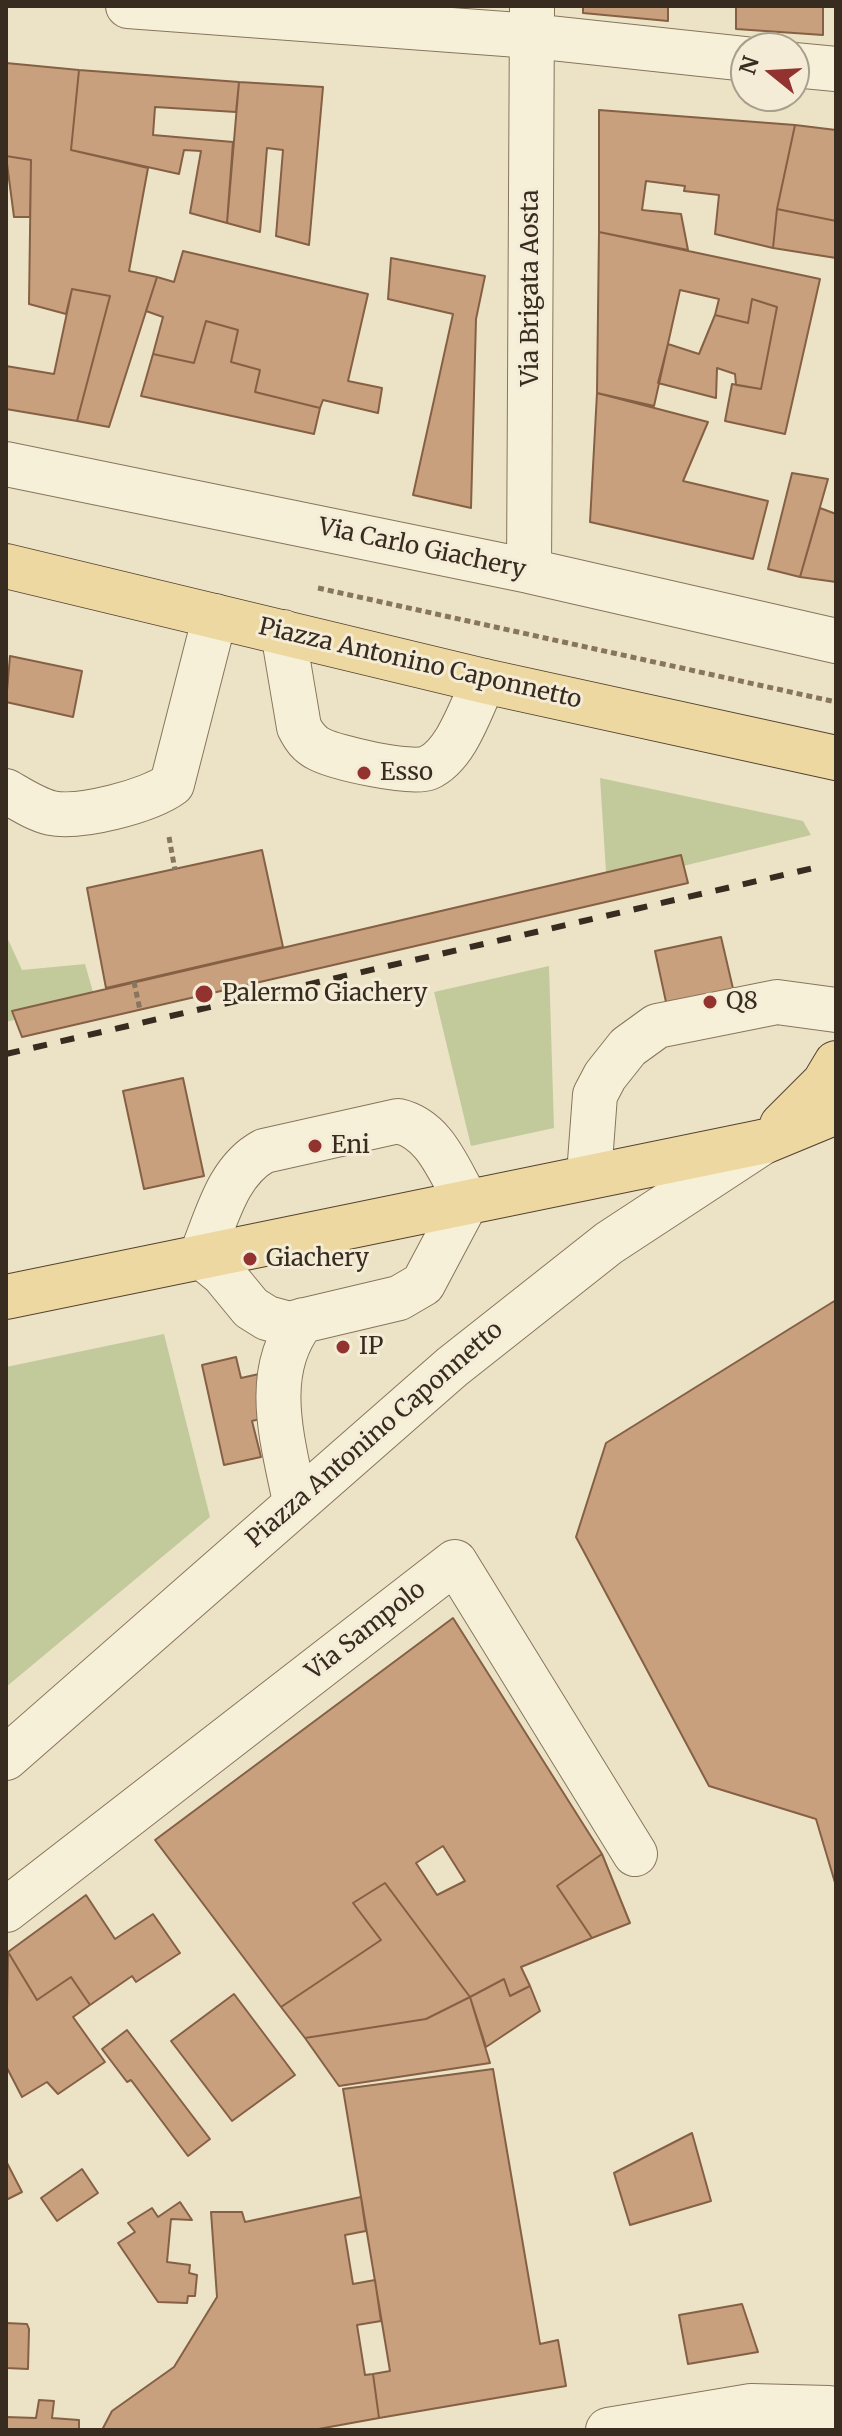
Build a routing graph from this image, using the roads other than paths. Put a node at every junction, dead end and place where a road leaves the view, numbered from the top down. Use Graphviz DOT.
graph roads {
  1 [pos="128,6"];
  2 [pos="532,21"];
  3 [pos="730,56"];
  4 [pos="810,67"];
  5 [pos="836,69"];
  6 [pos="6,464"];
  7 [pos="6,566"];
  8 [pos="529,571"];
  9 [pos="215,616"];
  10 [pos="283,632"];
  11 [pos="836,641"];
  12 [pos="484,681"];
  13 [pos="835,759"];
  14 [pos="6,791"];
  15 [pos="836,1010"];
  16 [pos="836,1063"];
  17 [pos="836,1112"];
  18 [pos="766,1141"];
  19 [pos="589,1175"];
  20 [pos="467,1201"];
  21 [pos="201,1256"];
  22 [pos="6,1297"];
  23 [pos="303,1320"];
  24 [pos="295,1502"];
  25 [pos="6,1758"];
  26 [pos="635,1854"];
  27 [pos="6,1910"];
  28 [pos="832,2409"];
  29 [pos="608,2430"];
  1 -- 2 [label="street"];
  2 -- 3 [label="street"];
  2 -- 8 [label="street, Via Brigata Aosta"];
  4 -- 5 [label="street"];
  6 -- 8 [label="street, Via Carlo Giachery"];
  7 -- 9 [label="main road, Piazza Antonino Caponnetto"];
  8 -- 11 [label="street, Via Carlo Giachery"];
  9 -- 10 [label="main road, Piazza Antonino Caponnetto"];
  9 -- 14 [label="street"];
  10 -- 12 [label="main road, Piazza Antonino Caponnetto"];
  10 -- 12 [label="street"];
  12 -- 13 [label="main road, Piazza Antonino Caponnetto"];
  15 -- 19 [label="street"];
  16 -- 18 [label="main road, Piazza Antonino Caponnetto"];
  17 -- 18 [label="main road, Piazza Antonino Caponnetto"];
  18 -- 19 [label="main road, Piazza Antonino Caponnetto"];
  18 -- 24 [label="street, Piazza Antonino Caponnetto"];
  19 -- 20 [label="main road, Piazza Antonino Caponnetto"];
  20 -- 21 [label="main road, Piazza Antonino Caponnetto"];
  20 -- 21 [label="street"];
  20 -- 23 [label="street"];
  21 -- 22 [label="main road, Piazza Antonino Caponnetto"];
  21 -- 23 [label="street"];
  23 -- 24 [label="street"];
  24 -- 25 [label="street, Piazza Antonino Caponnetto"];
  26 -- 27 [label="street, Via Sampolo"];
  28 -- 29 [label="street"];
}
